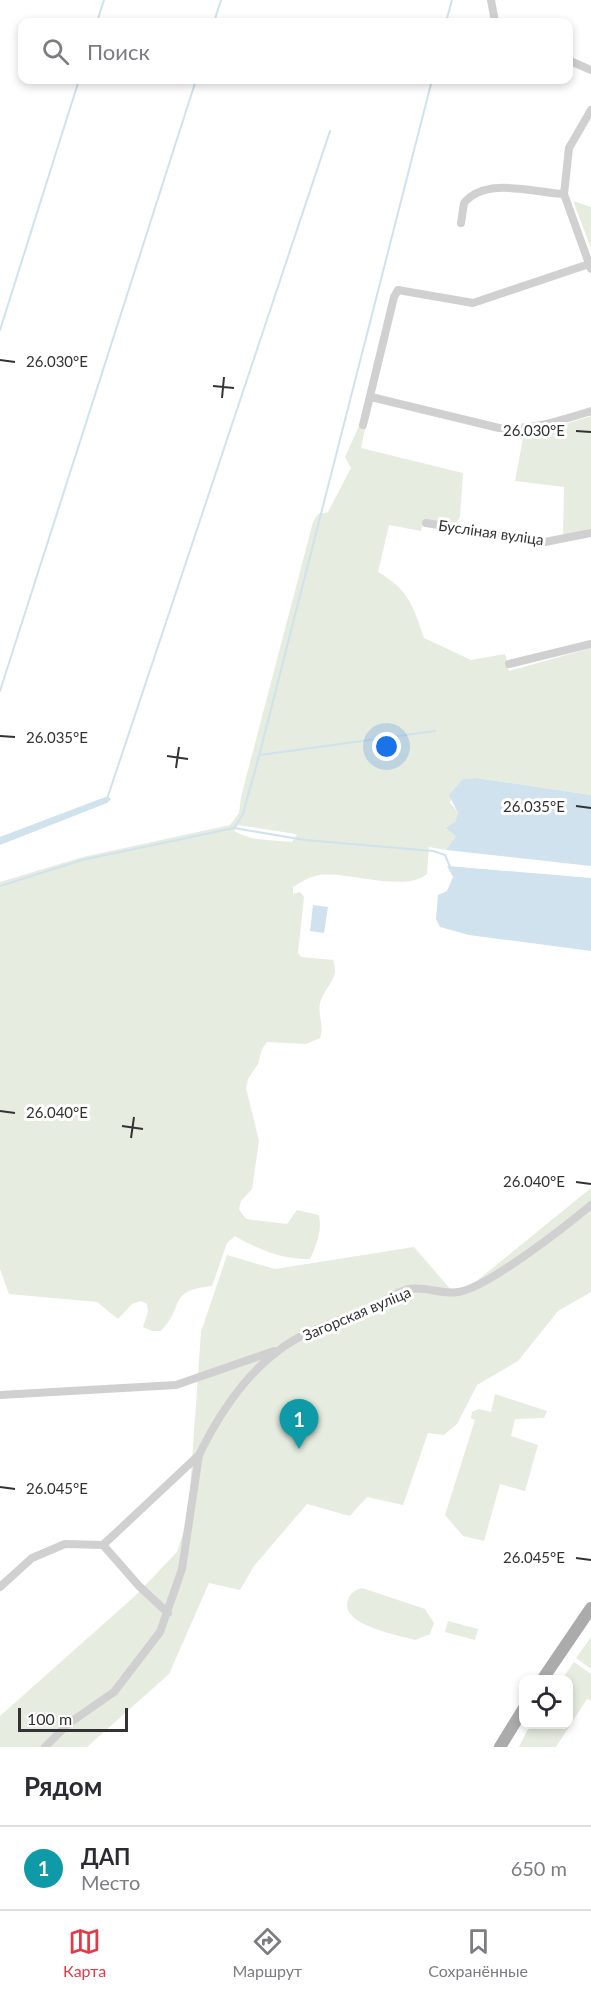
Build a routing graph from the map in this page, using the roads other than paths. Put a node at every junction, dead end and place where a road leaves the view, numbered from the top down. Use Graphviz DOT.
graph roads {
  1 [pos="491,0"];
  2 [pos="494,18"];
  3 [pos="573,62"];
  4 [pos="591,70"];
  5 [pos="591,110"];
  6 [pos="564,194"];
  7 [pos="461,223"];
  8 [pos="590,266"];
  9 [pos="371,397"];
  10 [pos="591,411"];
  11 [pos="363,425"];
  12 [pos="426,524"];
  13 [pos="591,533"];
  14 [pos="591,644"];
  15 [pos="509,664"];
  16 [pos="591,1205"];
  17 [pos="279,1350"];
  18 [pos="0,1395"];
  19 [pos="199,1455"];
  20 [pos="103,1545"];
  21 [pos="0,1587"];
  22 [pos="591,1608"];
  23 [pos="168,1613"];
  24 [pos="545,1675"];
  25 [pos="519,1716"];
  26 [pos="45,1747"];
  27 [pos="500,1747"];
  1 -- 2 [label="street"];
  3 -- 4 [label="street"];
  5 -- 6 [label="street"];
  6 -- 7 [label="street"];
  6 -- 8 [label="street"];
  8 -- 9 [label="street"];
  9 -- 10 [label="street"];
  9 -- 11 [label="street"];
  12 -- 13 [label="street, Бусліная вуліца"];
  14 -- 15 [label="street"];
  16 -- 17 [label="street, Загорская вуліца"];
  17 -- 18 [label="street, Загорская вуліца"];
  17 -- 19 [label="street, Загорская вуліца"];
  19 -- 20 [label="street, Загорская вуліца"];
  19 -- 23 [label="street"];
  20 -- 21 [label="street"];
  20 -- 23 [label="street"];
  22 -- 24 [label="main road"];
  23 -- 26 [label="street"];
  25 -- 27 [label="main road"];
}
